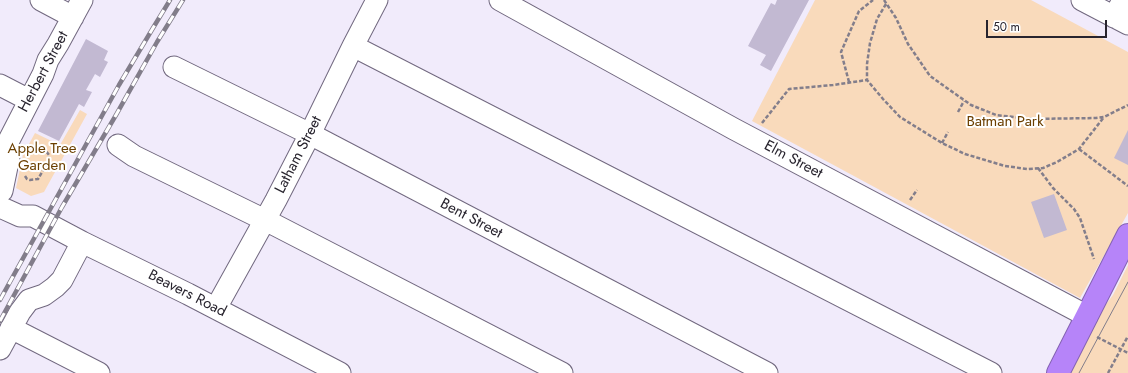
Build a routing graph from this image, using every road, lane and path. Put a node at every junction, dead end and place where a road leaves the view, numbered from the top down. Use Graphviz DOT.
graph roads {
  1 [pos="41,0"];
  2 [pos="377,0"];
  3 [pos="500,0"];
  4 [pos="873,0"];
  5 [pos="884,0"];
  6 [pos="1082,0"];
  7 [pos="886,4"];
  8 [pos="77,8"];
  9 [pos="1122,14"];
  10 [pos="353,46"];
  11 [pos="174,67"];
  12 [pos="867,80"];
  13 [pos="849,82"];
  14 [pos="0,85"];
  15 [pos="29,100"];
  16 [pos="964,101"];
  17 [pos="1128,105"];
  18 [pos="958,112"];
  19 [pos="1104,117"];
  20 [pos="948,132"];
  21 [pos="310,134"];
  22 [pos="751,138"];
  23 [pos="118,144"];
  24 [pos="942,144"];
  25 [pos="4,145"];
  26 [pos="1079,149"];
  27 [pos="46,151"];
  28 [pos="1038,168"];
  29 [pos="24,174"];
  30 [pos="1128,186"];
  31 [pos="917,190"];
  32 [pos="1,196"];
  33 [pos="910,200"];
  34 [pos="265,220"];
  35 [pos="1128,235"];
  36 [pos="82,242"];
  37 [pos="1095,262"];
  38 [pos="216,308"];
  39 [pos="1087,316"];
  40 [pos="11,328"];
  41 [pos="1128,336"];
  42 [pos="0,349"];
  43 [pos="99,373"];
  44 [pos="340,373"];
  45 [pos="562,373"];
  46 [pos="767,373"];
  47 [pos="991,373"];
  48 [pos="1058,373"];
  49 [pos="1108,373"];
  1 -- 8 [label="street"];
  2 -- 10 [label="street, Latham Street"];
  3 -- 22 [label="street, Elm Street"];
  4 -- 13 [label="path"];
  5 -- 7 [label="path"];
  6 -- 9 [label="street"];
  7 -- 12 [label="path"];
  7 -- 16 [label="path"];
  8 -- 15 [label="street, Herbert Street"];
  10 -- 21 [label="street, Latham Street"];
  10 -- 47 [label="street"];
  11 -- 21 [label="street, Bent Street"];
  12 -- 13 [label="path"];
  12 -- 24 [label="path"];
  13 -- 22 [label="path"];
  14 -- 15 [label="street"];
  15 -- 25 [label="street, Herbert Street"];
  16 -- 18 [label="path"];
  16 -- 19 [label="path"];
  17 -- 19 [label="path"];
  19 -- 26 [label="path"];
  20 -- 24 [label="path"];
  21 -- 34 [label="street, Latham Street"];
  21 -- 46 [label="street, Bent Street"];
  22 -- 39 [label="street, Elm Street"];
  23 -- 34 [label="street"];
  24 -- 28 [label="path"];
  25 -- 32 [label="street, Herbert Street"];
  26 -- 28 [label="path"];
  26 -- 30 [label="path"];
  27 -- 29 [label="path"];
  28 -- 37 [label="path"];
  31 -- 33 [label="path"];
  32 -- 36 [label="street, Beavers Road"];
  34 -- 38 [label="street, Latham Street"];
  34 -- 45 [label="street"];
  35 -- 39 [label="highway"];
  36 -- 38 [label="street, Beavers Road"];
  36 -- 40 [label="street"];
  38 -- 44 [label="street, Beavers Road"];
  39 -- 48 [label="highway"];
  40 -- 42 [label="street"];
  40 -- 43 [label="street"];
  41 -- 49 [label="path"];
}
